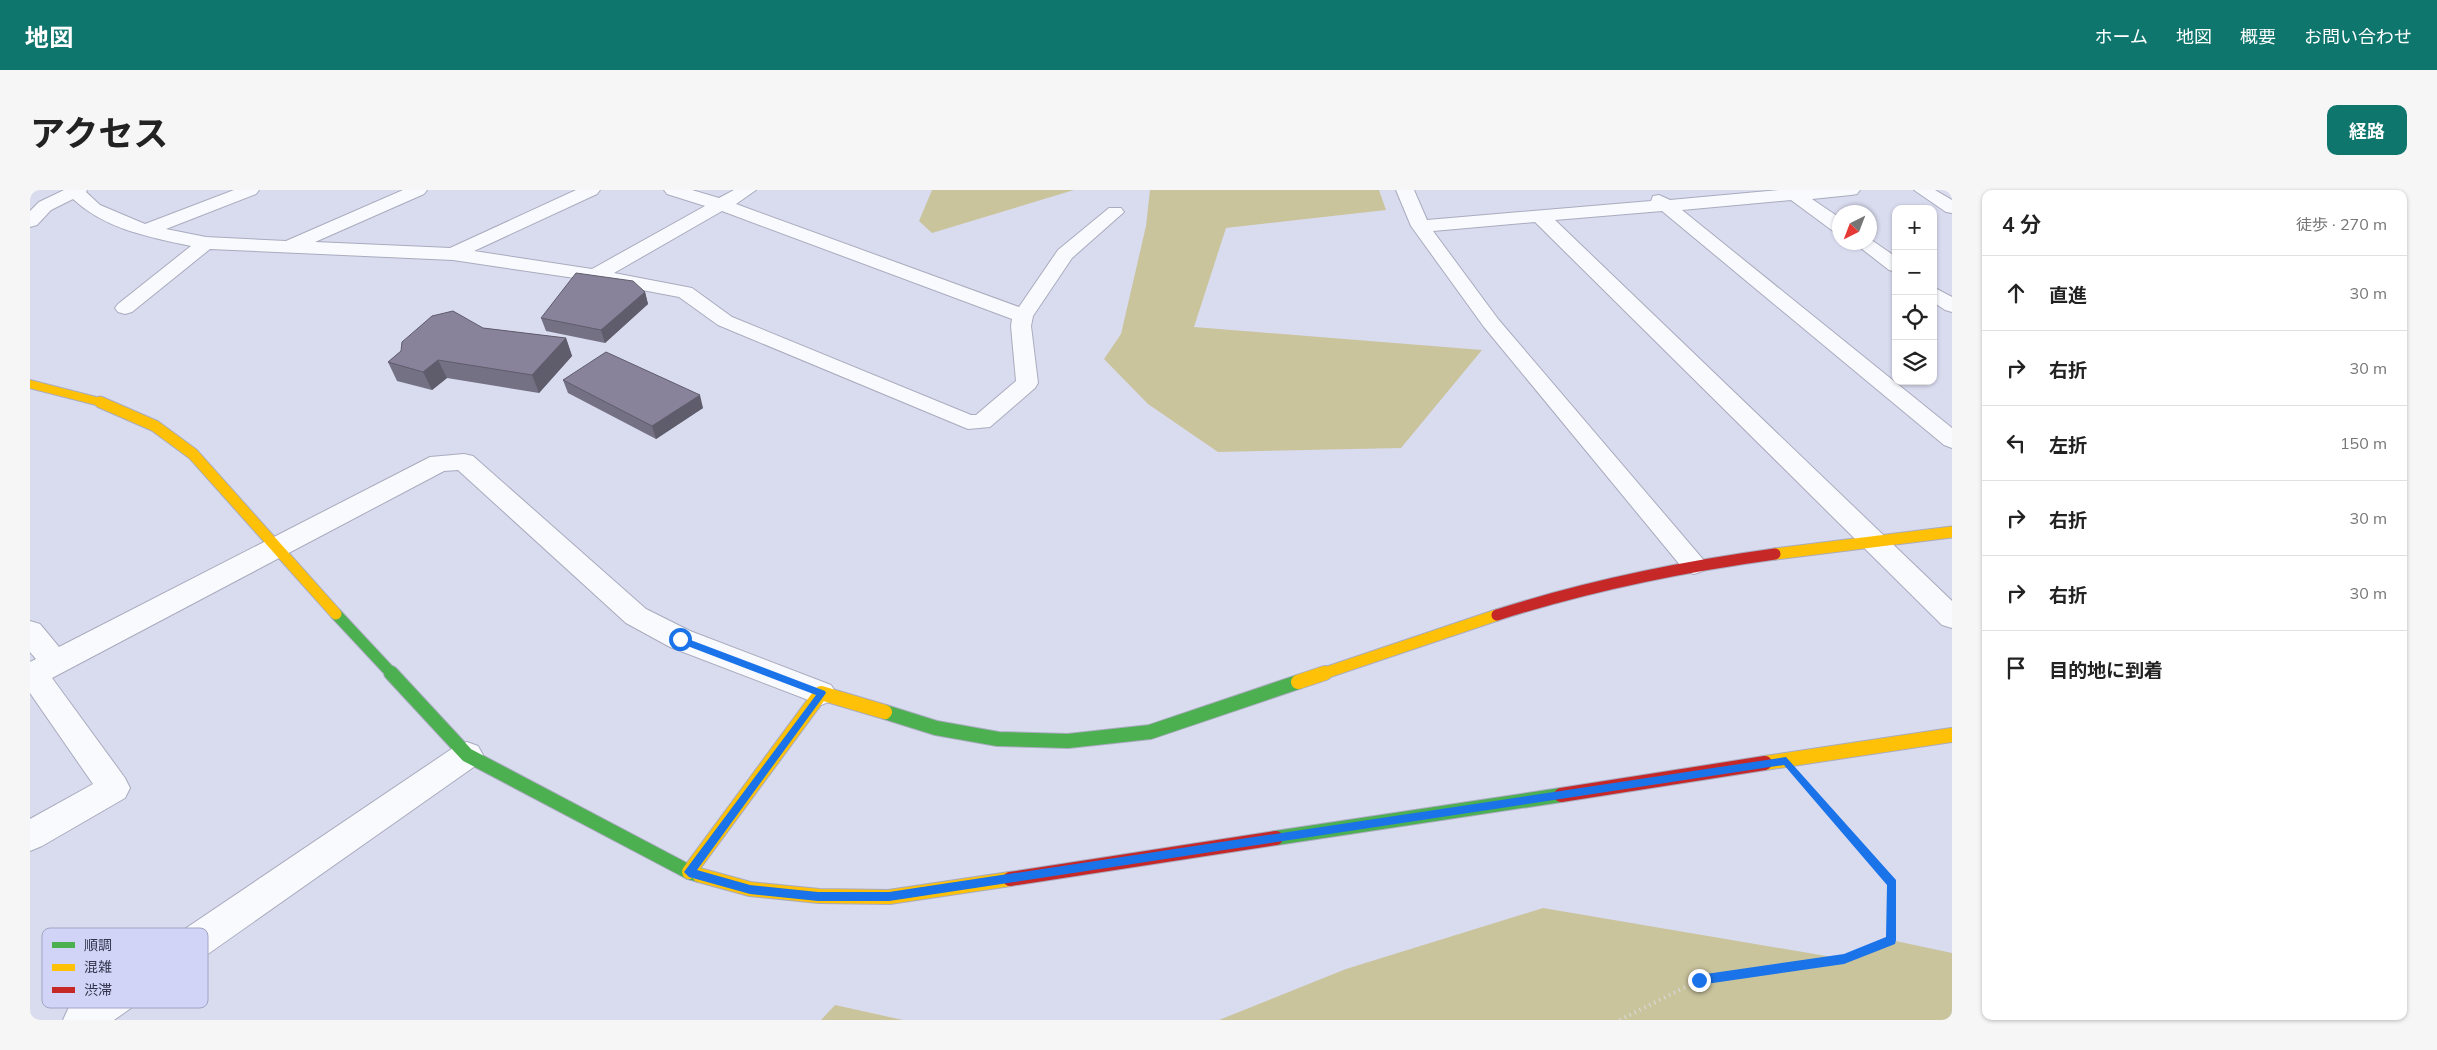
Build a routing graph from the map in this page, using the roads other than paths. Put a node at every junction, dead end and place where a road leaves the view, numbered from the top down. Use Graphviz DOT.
graph roads {
  1 [pos="250,190"];
  2 [pos="418,190"];
  3 [pos="591,190"];
  4 [pos="673,190"];
  5 [pos="747,190"];
  6 [pos="1405,190"];
  7 [pos="1648,190"];
  8 [pos="1851,190"];
  9 [pos="1924,190"];
  10 [pos="75,191"];
  11 [pos="1790,192"];
  12 [pos="722,205"];
  13 [pos="1665,206"];
  14 [pos="1952,208"];
  15 [pos="1115,212"];
  16 [pos="1541,217"];
  17 [pos="30,221"];
  18 [pos="1832,221"];
  19 [pos="1420,226"];
  20 [pos="145,231"];
  21 [pos="206,244"];
  22 [pos="286,248"];
  23 [pos="1873,250"];
  24 [pos="454,254"];
  25 [pos="1892,263"];
  26 [pos="595,275"];
  27 [pos="1936,295"];
  28 [pos="1952,306"];
  29 [pos="125,308"];
  30 [pos="1023,316"];
  31 [pos="30,384"];
  32 [pos="1952,440"];
  33 [pos="1952,532"];
  34 [pos="1873,542"];
  35 [pos="275,548"];
  36 [pos="1694,564"];
  37 [pos="1952,618"];
  38 [pos="30,632"];
  39 [pos="54,662"];
  40 [pos="822,693"];
  41 [pos="1952,735"];
  42 [pos="467,754"];
  43 [pos="30,836"];
  44 [pos="689,872"];
  45 [pos="208,933"];
  46 [pos="99,1008"];
  47 [pos="82,1020"];
  1 -- 20 [label="street"];
  2 -- 22 [label="street"];
  3 -- 24 [label="street"];
  4 -- 12 [label="street"];
  5 -- 12 [label="street"];
  6 -- 19 [label="street"];
  7 -- 13 [label="street"];
  8 -- 11 [label="street"];
  9 -- 14 [label="street"];
  10 -- 17 [label="street"];
  10 -- 20 [label="street"];
  11 -- 13 [label="street"];
  11 -- 18 [label="street"];
  12 -- 26 [label="street"];
  12 -- 30 [label="street"];
  13 -- 16 [label="street"];
  13 -- 32 [label="street"];
  15 -- 30 [label="street"];
  16 -- 19 [label="street"];
  16 -- 34 [label="street"];
  19 -- 36 [label="street"];
  20 -- 21 [label="street"];
  21 -- 22 [label="street"];
  21 -- 29 [label="street"];
  22 -- 24 [label="street"];
  23 -- 25 [label="street"];
  24 -- 26 [label="street"];
  26 -- 30 [label="street"];
  27 -- 28 [label="street"];
  31 -- 35 [label="street"];
  33 -- 34 [label="street"];
  34 -- 36 [label="street"];
  34 -- 37 [label="street"];
  35 -- 39 [label="street"];
  35 -- 40 [label="street"];
  35 -- 42 [label="street"];
  36 -- 40 [label="street"];
  38 -- 39 [label="street"];
  39 -- 43 [label="street"];
  40 -- 44 [label="street"];
  41 -- 44 [label="street"];
  42 -- 44 [label="street"];
  42 -- 45 [label="street"];
  46 -- 47 [label="street"];
}
